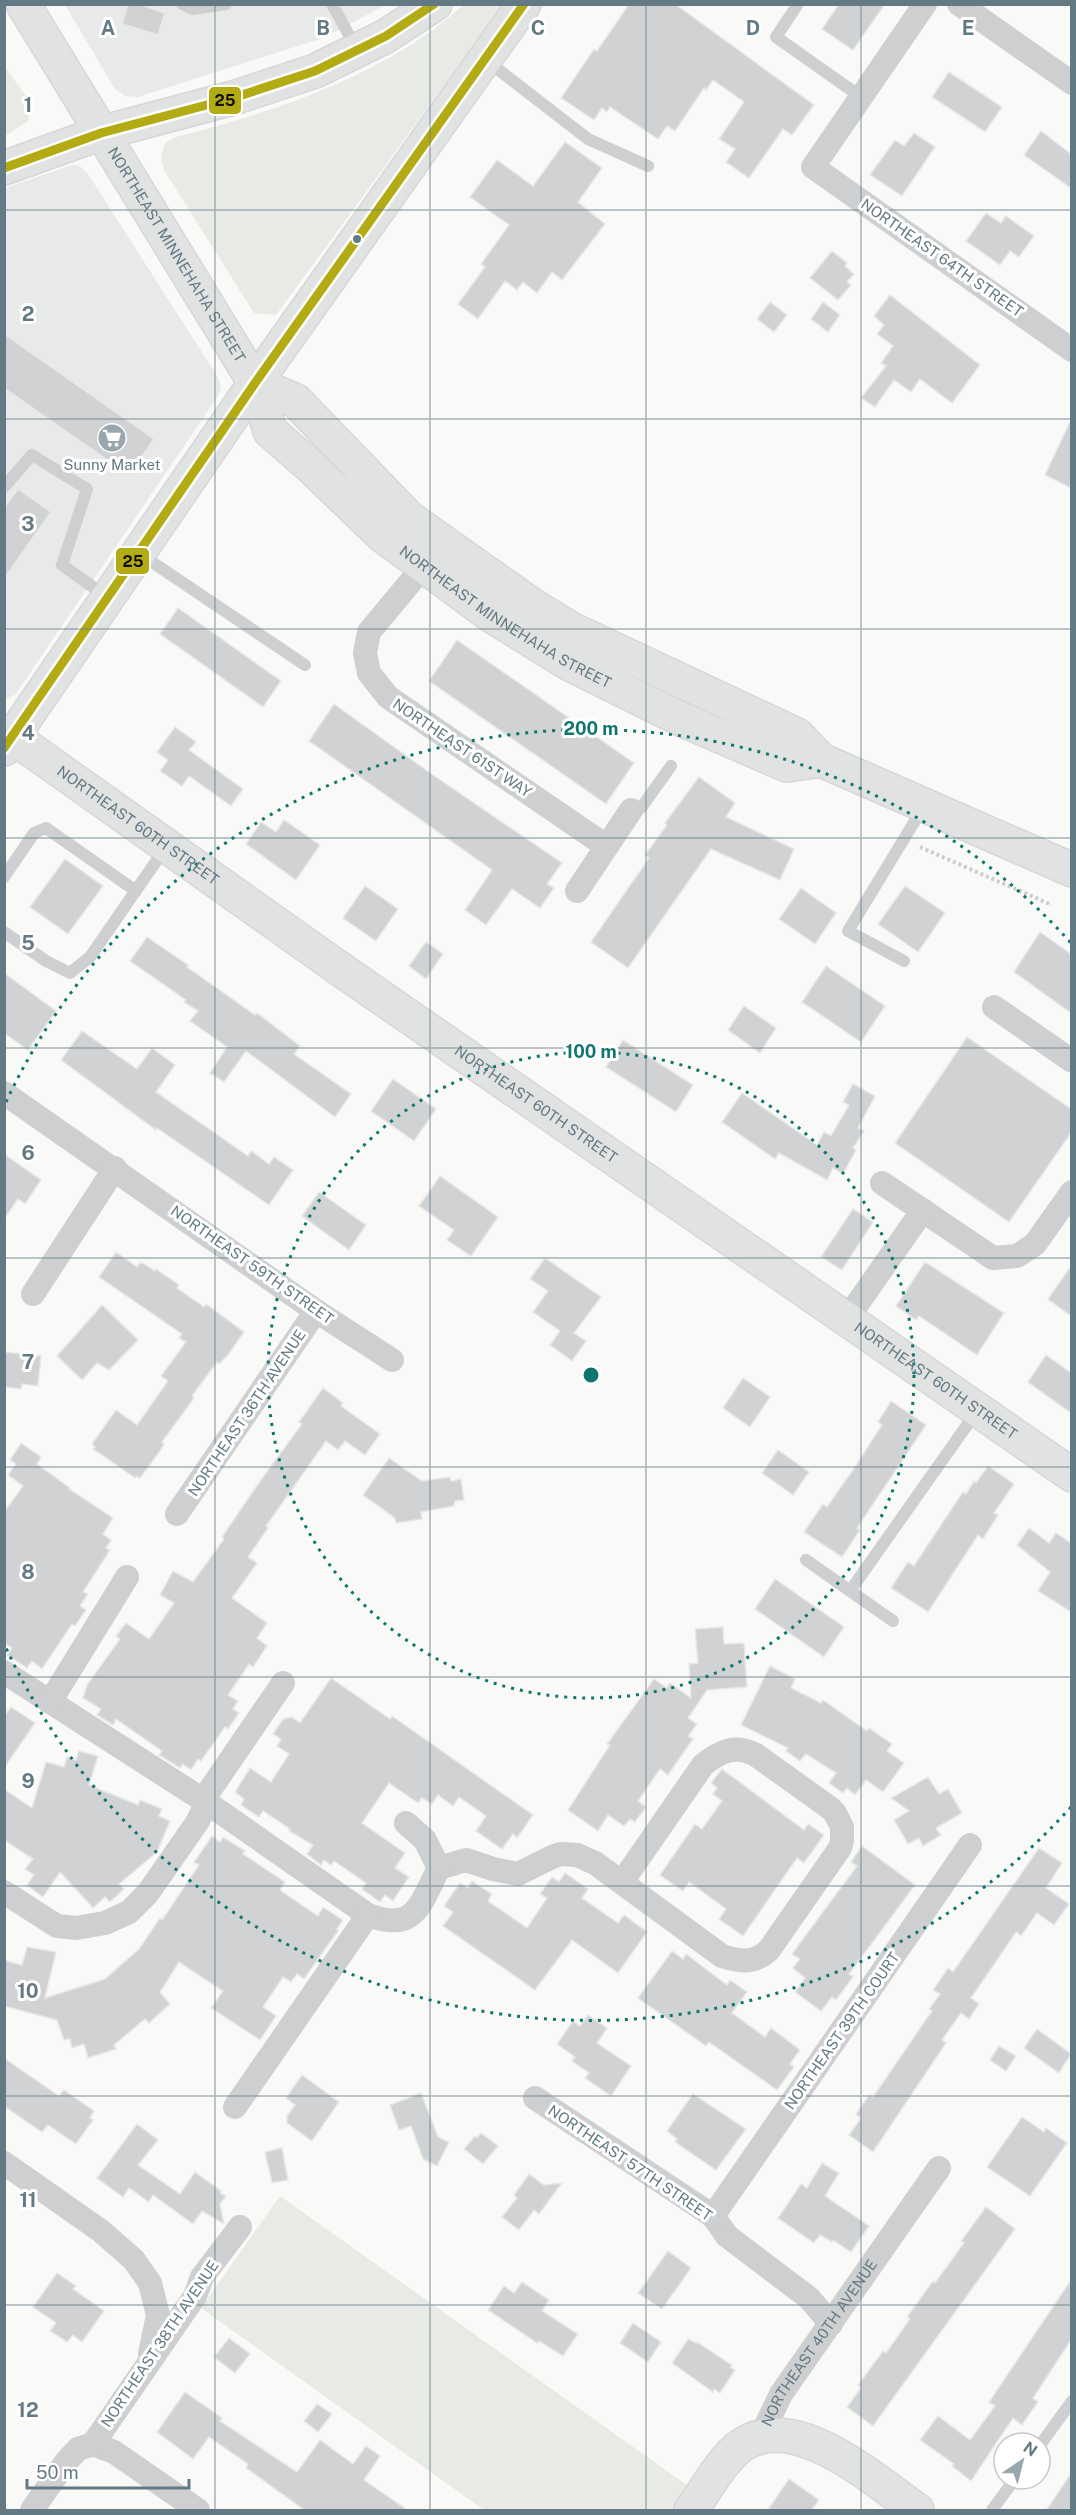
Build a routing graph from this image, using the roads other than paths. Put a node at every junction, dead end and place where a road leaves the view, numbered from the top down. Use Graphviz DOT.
graph roads {
  1 [pos="23,4"];
  2 [pos="182,4"];
  3 [pos="226,4"];
  4 [pos="332,4"];
  5 [pos="435,4"];
  6 [pos="524,4"];
  7 [pos="798,4"];
  8 [pos="925,4"];
  9 [pos="959,4"];
  10 [pos="358,51"];
  11 [pos="485,59"];
  12 [pos="1071,83"];
  13 [pos="861,97"];
  14 [pos="101,133"];
  15 [pos="648,166"];
  16 [pos="4,168"];
  17 [pos="1071,350"];
  18 [pos="255,383"];
  19 [pos="4,487"];
  20 [pos="139,553"];
  21 [pos="423,567"];
  22 [pos="108,597"];
  23 [pos="305,665"];
  24 [pos="7,739"];
  25 [pos="821,760"];
  26 [pos="671,766"];
  27 [pos="924,806"];
  28 [pos="631,810"];
  29 [pos="167,846"];
  30 [pos="606,846"];
  31 [pos="1071,870"];
  32 [pos="4,877"];
  33 [pos="136,891"];
  34 [pos="577,891"];
  35 [pos="4,932"];
  36 [pos="904,962"];
  37 [pos="994,1007"];
  38 [pos="1071,1061"];
  39 [pos="4,1093"];
  40 [pos="115,1168"];
  41 [pos="882,1183"];
  42 [pos="1071,1192"];
  43 [pos="923,1210"];
  44 [pos="33,1294"];
  45 [pos="316,1311"];
  46 [pos="846,1320"];
  47 [pos="392,1360"];
  48 [pos="977,1410"];
  49 [pos="1071,1475"];
  50 [pos="177,1514"];
  51 [pos="806,1560"];
  52 [pos="127,1577"];
  53 [pos="850,1591"];
  54 [pos="893,1621"];
  55 [pos="4,1672"];
  56 [pos="283,1683"];
  57 [pos="50,1701"];
  58 [pos="203,1800"];
  59 [pos="406,1823"];
  60 [pos="970,1845"];
  61 [pos="439,1868"];
  62 [pos="622,1882"];
  63 [pos="4,1892"];
  64 [pos="368,1915"];
  65 [pos="535,2098"];
  66 [pos="235,2107"];
  67 [pos="4,2163"];
  68 [pos="939,2168"];
  69 [pos="713,2216"];
  70 [pos="240,2227"];
  71 [pos="831,2324"];
  72 [pos="148,2365"];
  73 [pos="1071,2402"];
  74 [pos="1050,2431"];
  75 [pos="761,2436"];
  76 [pos="93,2444"];
  77 [pos="1006,2491"];
  78 [pos="32,2511"];
  79 [pos="198,2511"];
  80 [pos="691,2511"];
  81 [pos="917,2511"];
  82 [pos="992,2511"];
  1 -- 14 [label="main road, NORTHEAST MINNEHAHA STREET"];
  2 -- 3 [label="lane"];
  4 -- 10 [label="lane"];
  5 -- 10 [label="main road"];
  6 -- 11 [label="main road"];
  7 -- 13 [label="lane"];
  8 -- 13 [label="street"];
  9 -- 12 [label="street"];
  10 -- 14 [label="main road"];
  11 -- 15 [label="lane"];
  11 -- 18 [label="main road"];
  13 -- 17 [label="street, NORTHEAST 64TH STREET"];
  14 -- 16 [label="main road"];
  14 -- 18 [label="main road, NORTHEAST MINNEHAHA STREET"];
  18 -- 20 [label="main road"];
  18 -- 21 [label="main road, NORTHEAST MINNEHAHA STREET"];
  18 -- 25 [label="main road, NORTHEAST MINNEHAHA STREET"];
  19 -- 22 [label="lane"];
  20 -- 22 [label="main road"];
  20 -- 23 [label="lane"];
  21 -- 25 [label="main road, NORTHEAST MINNEHAHA STREET"];
  21 -- 30 [label="street, NORTHEAST 61ST WAY"];
  22 -- 24 [label="main road"];
  24 -- 29 [label="main road, NORTHEAST 60TH STREET"];
  25 -- 27 [label="main road, NORTHEAST MINNEHAHA STREET"];
  26 -- 28 [label="lane"];
  27 -- 31 [label="main road, NORTHEAST MINNEHAHA STREET"];
  27 -- 36 [label="lane"];
  28 -- 30 [label="street"];
  29 -- 33 [label="lane"];
  29 -- 46 [label="main road, NORTHEAST 60TH STREET"];
  30 -- 34 [label="street"];
  32 -- 33 [label="lane"];
  33 -- 35 [label="lane"];
  37 -- 38 [label="street"];
  39 -- 40 [label="street, NORTHEAST 59TH STREET"];
  40 -- 44 [label="street"];
  40 -- 45 [label="street, NORTHEAST 59TH STREET"];
  41 -- 43 [label="street"];
  42 -- 43 [label="street"];
  43 -- 46 [label="street"];
  45 -- 47 [label="street, NORTHEAST 59TH STREET"];
  45 -- 50 [label="street, NORTHEAST 36TH AVENUE"];
  46 -- 48 [label="main road, NORTHEAST 60TH STREET"];
  48 -- 49 [label="main road, NORTHEAST 60TH STREET"];
  48 -- 53 [label="lane"];
  51 -- 53 [label="lane"];
  52 -- 57 [label="street"];
  53 -- 54 [label="lane"];
  55 -- 57 [label="street"];
  56 -- 58 [label="street"];
  57 -- 58 [label="street"];
  58 -- 63 [label="street"];
  58 -- 64 [label="street"];
  59 -- 61 [label="street"];
  60 -- 69 [label="street, NORTHEAST 39TH COURT"];
  61 -- 62 [label="street"];
  61 -- 64 [label="street"];
  62 -- 62 [label="street"];
  64 -- 66 [label="street"];
  65 -- 69 [label="street, NORTHEAST 57TH STREET"];
  67 -- 72 [label="street"];
  68 -- 71 [label="street, NORTHEAST 40TH AVENUE"];
  69 -- 71 [label="street, NORTHEAST 57TH STREET"];
  70 -- 72 [label="street, NORTHEAST 38TH AVENUE"];
  71 -- 75 [label="street, NORTHEAST 40TH AVENUE"];
  72 -- 76 [label="street, NORTHEAST 38TH AVENUE"];
  73 -- 74 [label="lane"];
  75 -- 80 [label="main road, NORTHEAST 40TH AVENUE"];
  75 -- 81 [label="main road"];
  76 -- 78 [label="street, NORTHEAST 38TH AVENUE"];
  76 -- 79 [label="street"];
  77 -- 82 [label="lane"];
}
